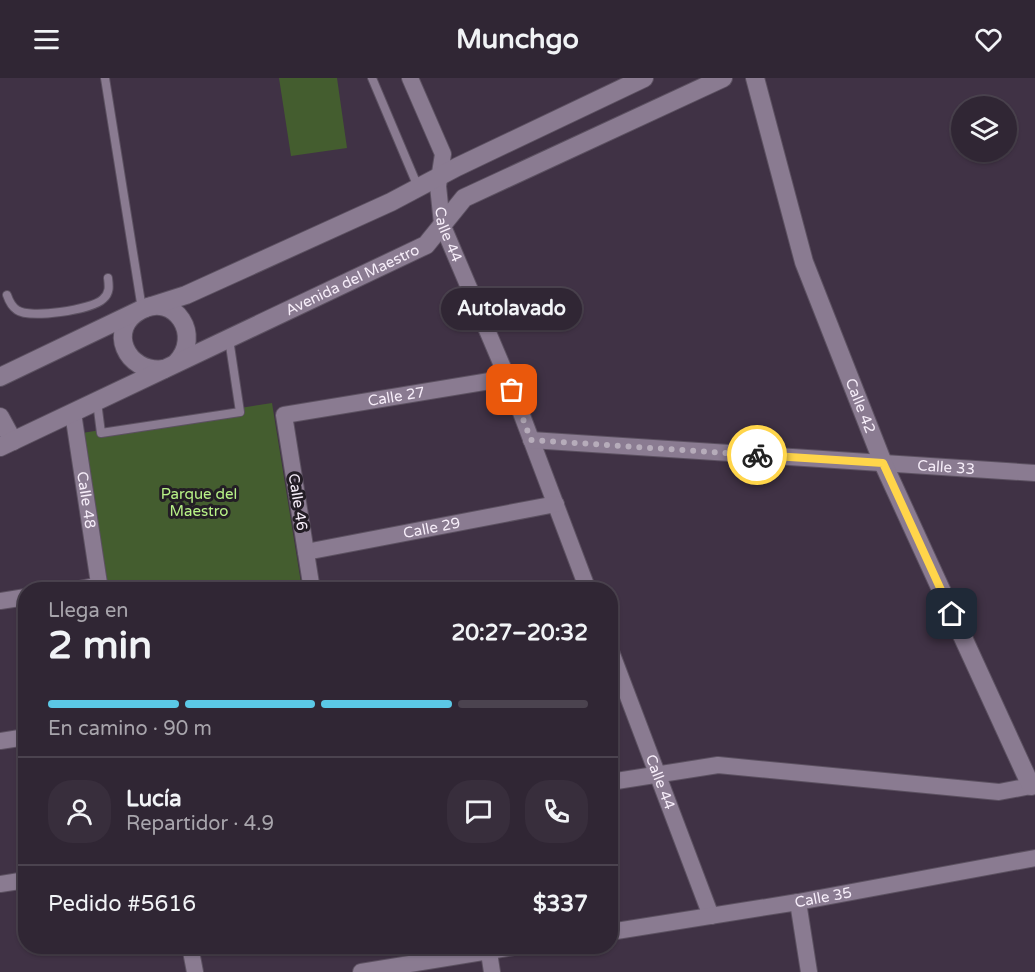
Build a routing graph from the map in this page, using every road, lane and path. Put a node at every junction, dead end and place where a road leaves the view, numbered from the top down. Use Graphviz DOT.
graph roads {
  1 [pos="105,78"];
  2 [pos="372,78"];
  3 [pos="410,78"];
  4 [pos="644,78"];
  5 [pos="723,78"];
  6 [pos="755,78"];
  7 [pos="440,176"];
  8 [pos="418,187"];
  9 [pos="442,224"];
  10 [pos="108,278"];
  11 [pos="7,295"];
  12 [pos="142,309"];
  13 [pos="229,339"];
  14 [pos="170,367"];
  15 [pos="0,377"];
  16 [pos="508,378"];
  17 [pos="96,402"];
  18 [pos="73,413"];
  19 [pos="284,416"];
  20 [pos="0,417"];
  21 [pos="531,440"];
  22 [pos="7,444"];
  23 [pos="883,463"];
  24 [pos="1035,473"];
  25 [pos="555,504"];
  26 [pos="306,552"];
  27 [pos="99,582"];
  28 [pos="311,582"];
  29 [pos="585,582"];
  30 [pos="18,598"];
  31 [pos="0,601"];
  32 [pos="618,669"];
  33 [pos="18,738"];
  34 [pos="0,741"];
  35 [pos="659,774"];
  36 [pos="618,781"];
  37 [pos="1033,786"];
  38 [pos="1035,858"];
  39 [pos="18,881"];
  40 [pos="0,884"];
  41 [pos="798,902"];
  42 [pos="711,916"];
  43 [pos="618,931"];
  44 [pos="192,954"];
  45 [pos="460,954"];
  46 [pos="489,954"];
  47 [pos="195,972"];
  48 [pos="361,972"];
  49 [pos="492,972"];
  50 [pos="809,972"];
  1 -- 12 [label="lane"];
  2 -- 8 [label="lane"];
  3 -- 7 [label="street, Calle 44"];
  4 -- 7 [label="street"];
  5 -- 9 [label="street, Avenida del Maestro"];
  6 -- 23 [label="street, Calle 42"];
  7 -- 8 [label="street"];
  7 -- 9 [label="street, Calle 44"];
  8 -- 12 [label="street"];
  9 -- 13 [label="street, Avenida del Maestro"];
  9 -- 16 [label="street, Calle 44"];
  10 -- 11 [label="lane"];
  12 -- 14 [label="street"];
  12 -- 14 [label="street"];
  12 -- 15 [label="street"];
  13 -- 14 [label="street, Avenida del Maestro"];
  13 -- 17 [label="lane"];
  14 -- 17 [label="street, Avenida del Maestro"];
  16 -- 19 [label="street, Calle 27"];
  16 -- 21 [label="street, Calle 44"];
  17 -- 18 [label="street, Avenida del Maestro"];
  18 -- 22 [label="street, Avenida del Maestro"];
  18 -- 27 [label="street, Calle 48"];
  19 -- 26 [label="street, Calle 46"];
  20 -- 22 [label="street"];
  21 -- 23 [label="street, Calle 33"];
  21 -- 25 [label="street, Calle 44"];
  23 -- 24 [label="street, Calle 33"];
  23 -- 37 [label="street, Calle 42"];
  25 -- 26 [label="street, Calle 29"];
  25 -- 29 [label="street, Calle 44"];
  26 -- 28 [label="street, Calle 46"];
  30 -- 31 [label="street"];
  32 -- 35 [label="street, Calle 44"];
  33 -- 34 [label="street"];
  35 -- 36 [label="street"];
  35 -- 37 [label="street"];
  35 -- 42 [label="street, Calle 44"];
  38 -- 41 [label="street, Calle 35"];
  39 -- 40 [label="street"];
  41 -- 42 [label="street, Calle 35"];
  41 -- 50 [label="street"];
  42 -- 43 [label="street, Calle 35"];
  44 -- 47 [label="street"];
  45 -- 48 [label="street"];
  46 -- 49 [label="street"];
}
